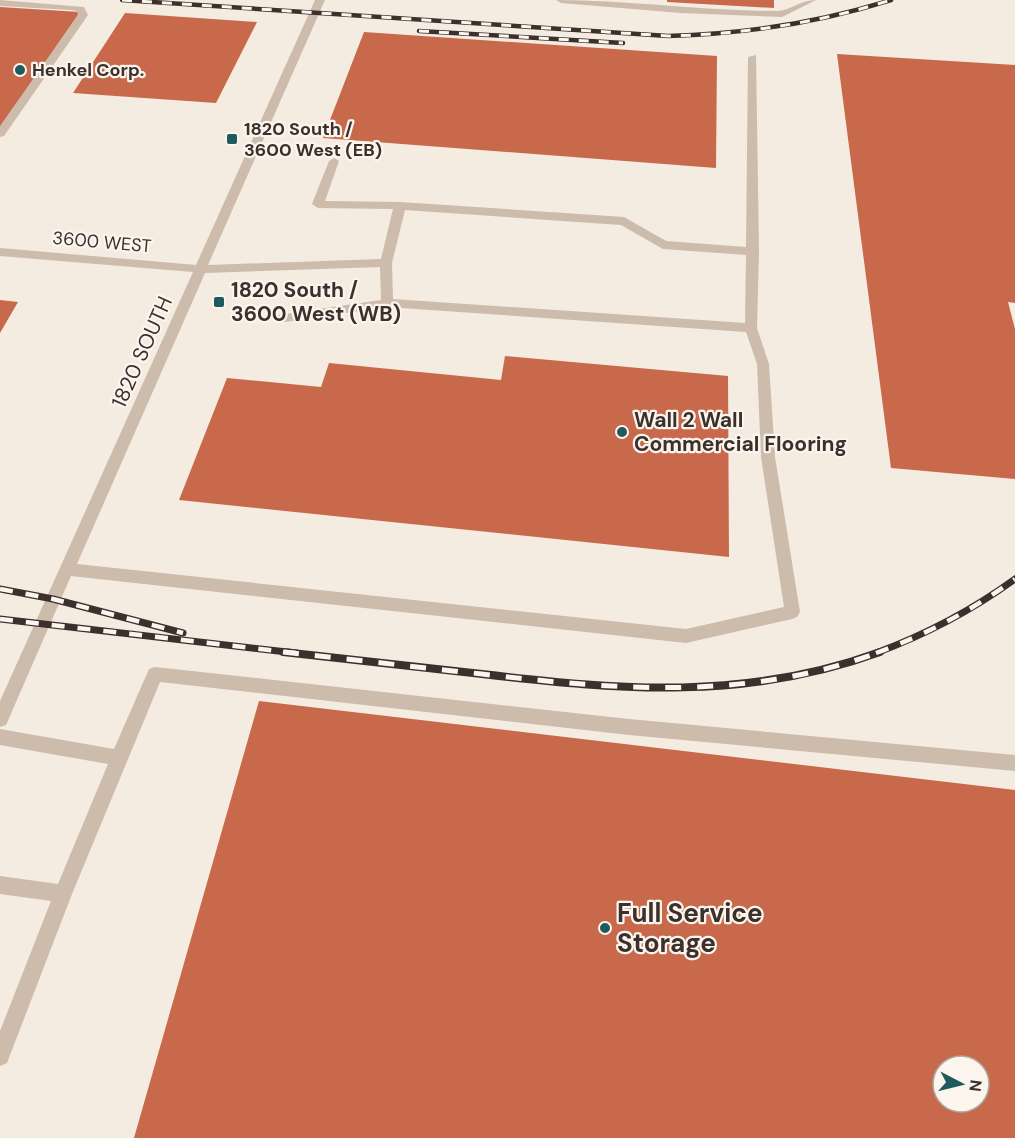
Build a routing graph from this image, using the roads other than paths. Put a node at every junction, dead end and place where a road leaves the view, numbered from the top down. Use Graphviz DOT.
graph roads {
  1 [pos="320,0"];
  2 [pos="561,0"];
  3 [pos="812,0"];
  4 [pos="0,3"];
  5 [pos="753,57"];
  6 [pos="0,134"];
  7 [pos="334,161"];
  8 [pos="400,206"];
  9 [pos="0,252"];
  10 [pos="753,252"];
  11 [pos="386,263"];
  12 [pos="200,269"];
  13 [pos="387,303"];
  14 [pos="278,319"];
  15 [pos="751,328"];
  16 [pos="67,569"];
  17 [pos="0,719"];
  18 [pos="0,737"];
  19 [pos="119,758"];
  20 [pos="1015,763"];
  21 [pos="0,885"];
  22 [pos="63,894"];
  23 [pos="0,1056"];
  1 -- 12 [label="street, 1820 SOUTH"];
  2 -- 3 [label="street"];
  4 -- 6 [label="street"];
  5 -- 10 [label="street"];
  7 -- 8 [label="street"];
  8 -- 10 [label="street"];
  8 -- 11 [label="street"];
  9 -- 12 [label="street, 3600 WEST"];
  10 -- 15 [label="street"];
  11 -- 12 [label="street, 3600 WEST"];
  11 -- 13 [label="street"];
  12 -- 16 [label="street, 1820 SOUTH"];
  13 -- 14 [label="street"];
  13 -- 15 [label="street"];
  15 -- 16 [label="street"];
  16 -- 17 [label="street, 1820 SOUTH"];
  18 -- 19 [label="street"];
  19 -- 20 [label="street"];
  19 -- 22 [label="street"];
  21 -- 22 [label="street"];
  22 -- 23 [label="street"];
}
